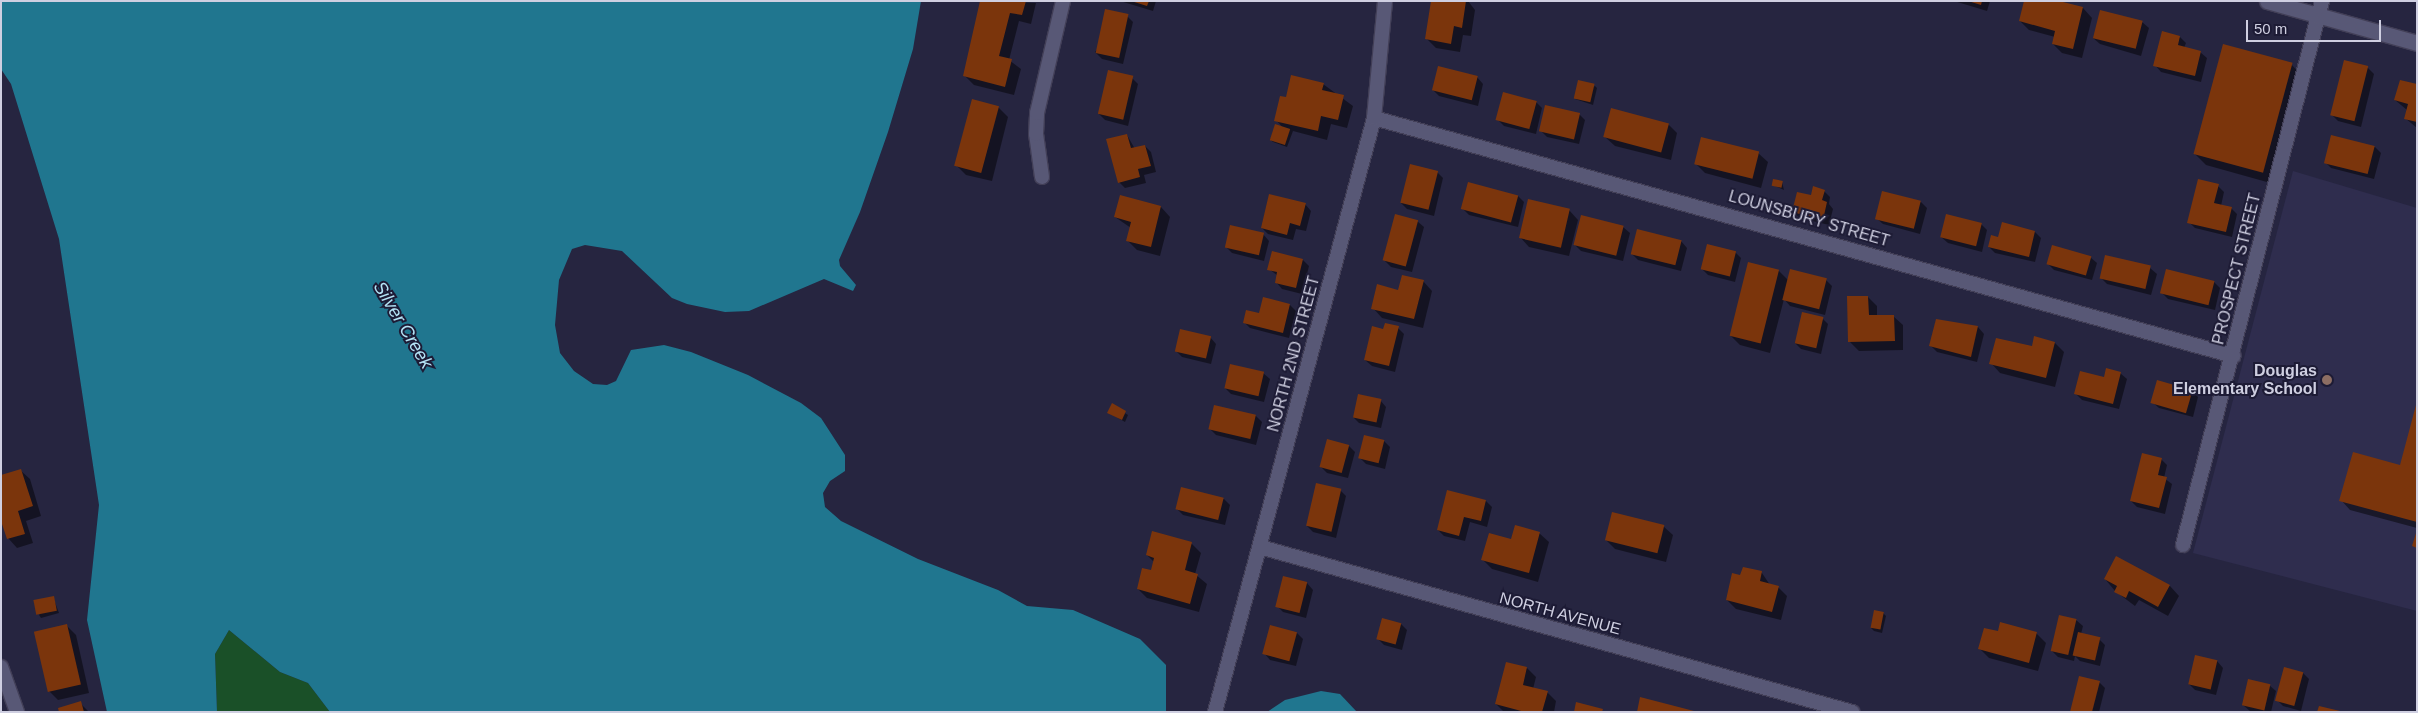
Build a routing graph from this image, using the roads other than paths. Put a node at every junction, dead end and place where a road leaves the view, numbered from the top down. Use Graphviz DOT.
graph roads {
  1 [pos="1063,1"];
  2 [pos="1385,1"];
  3 [pos="2267,1"];
  4 [pos="2320,8"];
  5 [pos="2417,43"];
  6 [pos="1374,118"];
  7 [pos="1042,176"];
  8 [pos="2234,356"];
  9 [pos="2184,545"];
  10 [pos="1260,547"];
  11 [pos="1,668"];
  12 [pos="17,712"];
  13 [pos="1215,712"];
  14 [pos="1852,712"];
  1 -- 7 [label="street"];
  2 -- 6 [label="street, NORTH 2ND STREET"];
  3 -- 4 [label="street"];
  4 -- 5 [label="street"];
  4 -- 8 [label="street, PROSPECT STREET"];
  6 -- 8 [label="street, LOUNSBURY STREET"];
  6 -- 10 [label="street, NORTH 2ND STREET"];
  8 -- 9 [label="street, PROSPECT STREET"];
  10 -- 13 [label="street, NORTH 2ND STREET"];
  10 -- 14 [label="street, NORTH AVENUE"];
  11 -- 12 [label="street"];
}
